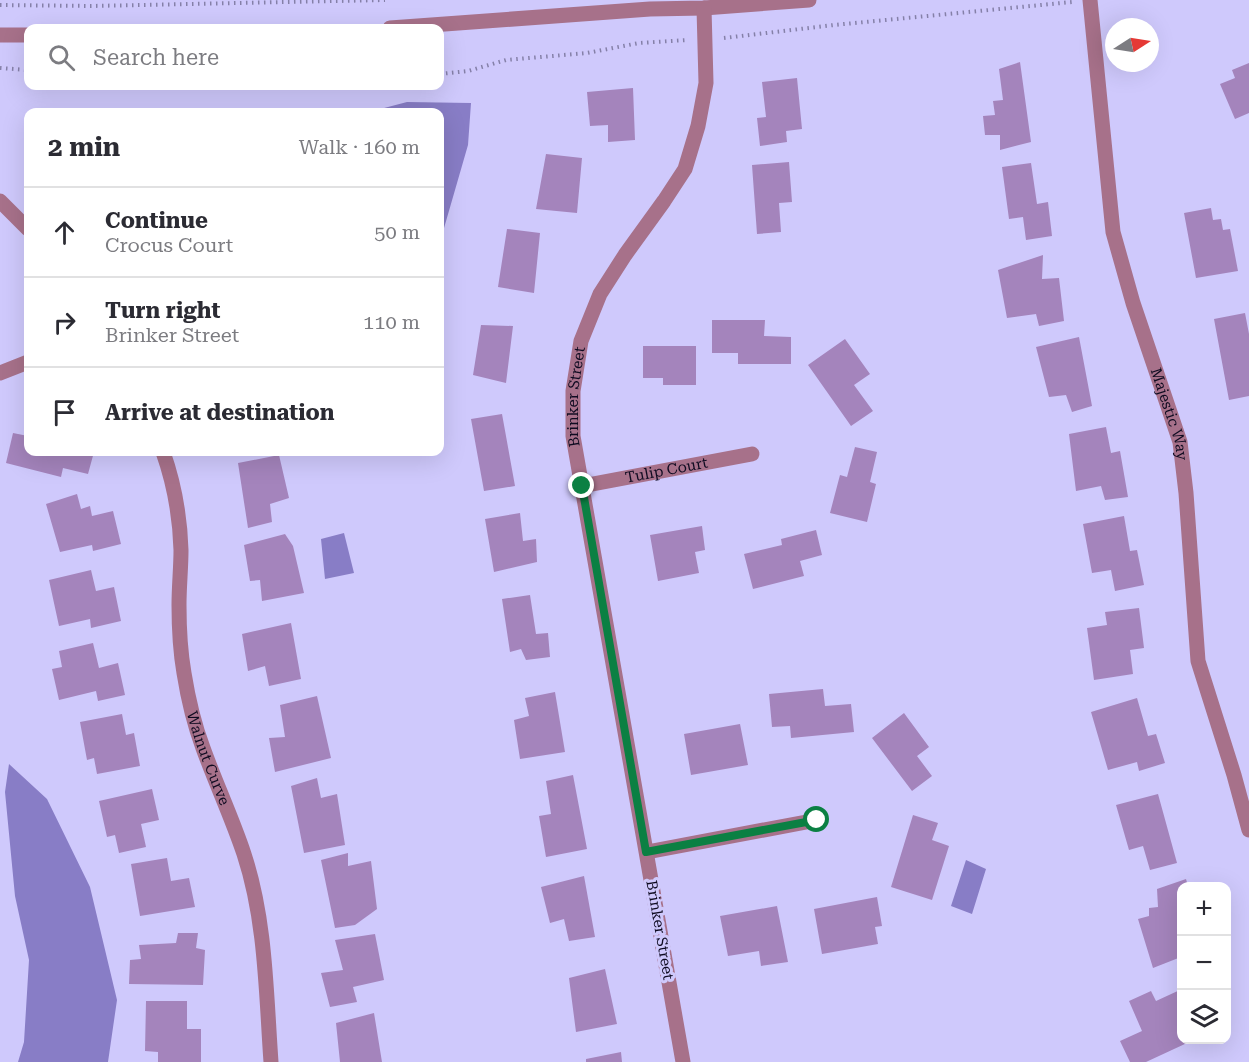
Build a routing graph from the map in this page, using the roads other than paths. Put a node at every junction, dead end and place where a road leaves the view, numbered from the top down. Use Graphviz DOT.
graph roads {
  1 [pos="809,0"];
  2 [pos="1083,1"];
  3 [pos="704,8"];
  4 [pos="444,24"];
  5 [pos="0,34"];
  6 [pos="24,35"];
  7 [pos="0,201"];
  8 [pos="24,225"];
  9 [pos="24,364"];
  10 [pos="0,373"];
  11 [pos="752,454"];
  12 [pos="165,456"];
  13 [pos="582,486"];
  14 [pos="817,820"];
  15 [pos="1249,830"];
  16 [pos="646,852"];
  17 [pos="271,1062"];
  18 [pos="683,1062"];
  1 -- 3 [label="street"];
  2 -- 15 [label="street, Majestic Way"];
  3 -- 4 [label="street"];
  3 -- 13 [label="street, Brinker Street"];
  5 -- 6 [label="street"];
  7 -- 8 [label="street"];
  9 -- 10 [label="street"];
  11 -- 13 [label="street, Tulip Court"];
  12 -- 17 [label="street, Walnut Curve"];
  13 -- 16 [label="street, Brinker Street"];
  14 -- 16 [label="street"];
  16 -- 18 [label="street, Brinker Street"];
}
